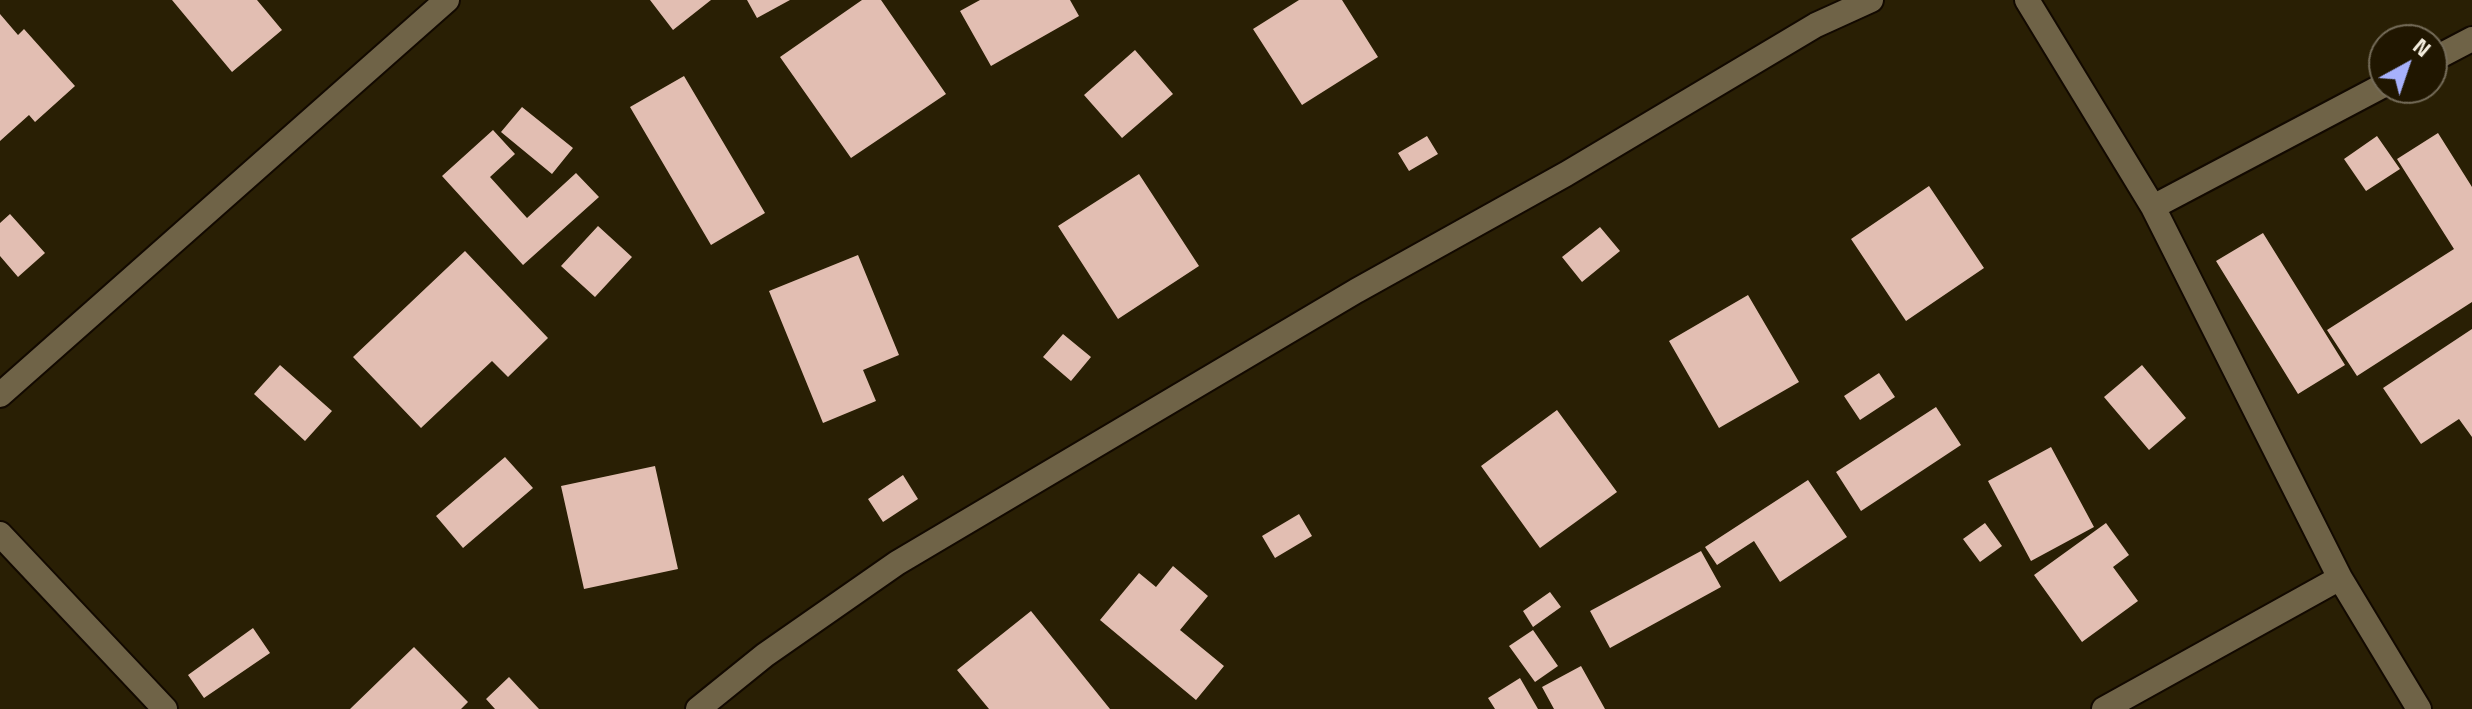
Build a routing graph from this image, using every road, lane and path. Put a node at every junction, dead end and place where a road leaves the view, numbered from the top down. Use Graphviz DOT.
graph roads {
  1 [pos="447,0"];
  2 [pos="1871,0"];
  3 [pos="2027,0"];
  4 [pos="2472,39"];
  5 [pos="2448,52"];
  6 [pos="2368,93"];
  7 [pos="2153,207"];
  8 [pos="0,395"];
  9 [pos="0,534"];
  10 [pos="2340,578"];
  11 [pos="165,709"];
  12 [pos="698,709"];
  13 [pos="2104,709"];
  14 [pos="2419,709"];
  1 -- 8 [label="street"];
  2 -- 12 [label="street"];
  3 -- 7 [label="street"];
  4 -- 5 [label="street"];
  6 -- 7 [label="street"];
  7 -- 10 [label="street"];
  9 -- 11 [label="street"];
  10 -- 13 [label="street"];
  10 -- 14 [label="street"];
}
